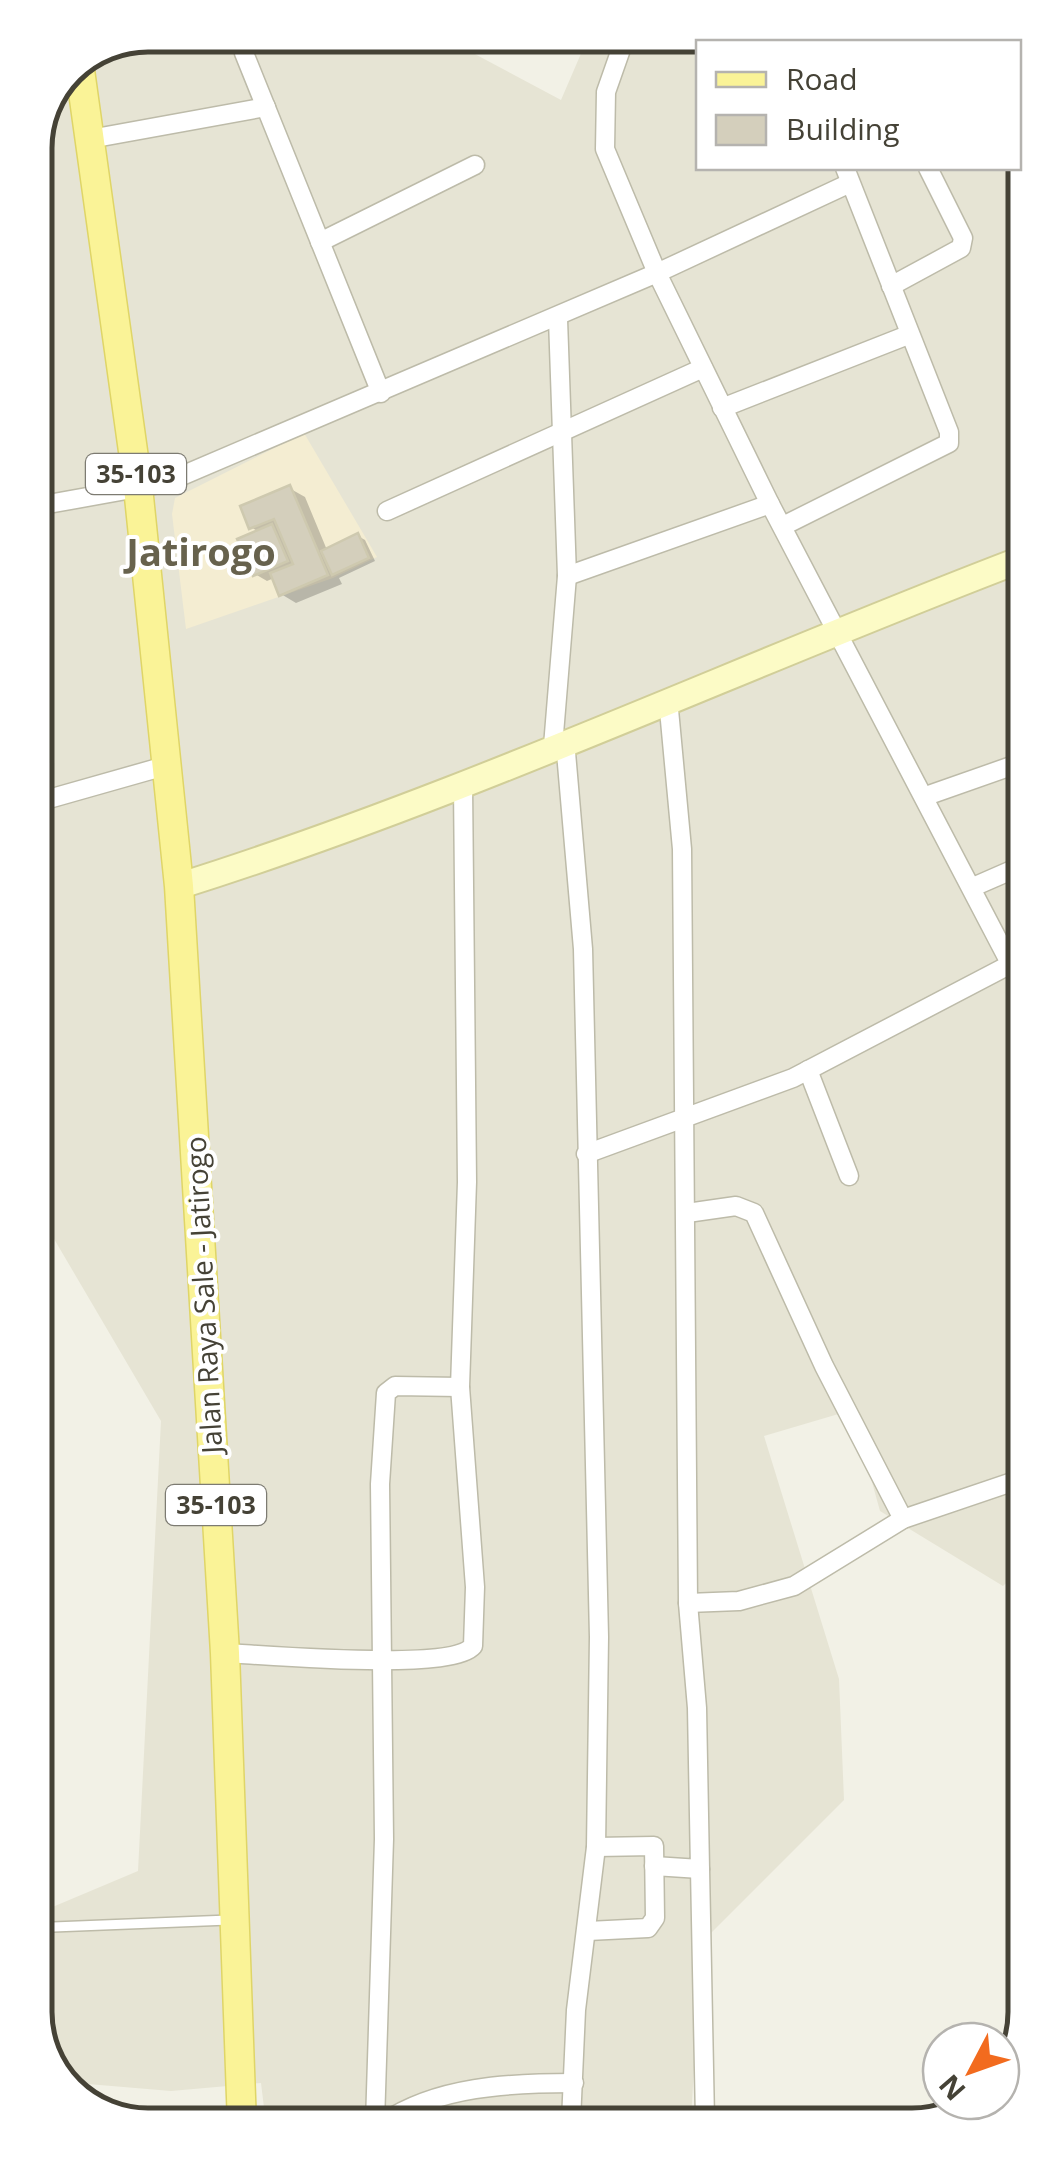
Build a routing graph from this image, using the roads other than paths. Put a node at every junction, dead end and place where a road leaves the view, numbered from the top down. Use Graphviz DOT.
graph roads {
  1 [pos="244,52"];
  2 [pos="620,53"];
  3 [pos="82,80"];
  4 [pos="266,108"];
  5 [pos="90,139"];
  6 [pos="475,165"];
  7 [pos="929,170"];
  8 [pos="847,176"];
  9 [pos="320,242"];
  10 [pos="657,273"];
  11 [pos="891,286"];
  12 [pos="558,319"];
  13 [pos="908,335"];
  14 [pos="703,368"];
  15 [pos="381,393"];
  16 [pos="722,408"];
  17 [pos="564,433"];
  18 [pos="138,487"];
  19 [pos="53,503"];
  20 [pos="770,504"];
  21 [pos="387,511"];
  22 [pos="784,526"];
  23 [pos="1008,565"];
  24 [pos="567,576"];
  25 [pos="838,629"];
  26 [pos="668,700"];
  27 [pos="559,744"];
  28 [pos="165,766"];
  29 [pos="1008,767"];
  30 [pos="462,786"];
  31 [pos="926,796"];
  32 [pos="53,798"];
  33 [pos="1008,872"];
  34 [pos="178,886"];
  35 [pos="973,887"];
  36 [pos="1008,958"];
  37 [pos="1008,966"];
  38 [pos="808,1070"];
  39 [pos="686,1120"];
  40 [pos="586,1154"];
  41 [pos="849,1176"];
  42 [pos="687,1212"];
  43 [pos="460,1388"];
  44 [pos="1008,1483"];
  45 [pos="903,1519"];
  46 [pos="688,1603"];
  47 [pos="225,1653"];
  48 [pos="380,1662"];
  49 [pos="596,1847"];
  50 [pos="654,1866"];
  51 [pos="700,1869"];
  52 [pos="232,1920"];
  53 [pos="53,1928"];
  54 [pos="588,1931"];
  55 [pos="574,2083"];
  56 [pos="241,2108"];
  57 [pos="376,2108"];
  58 [pos="409,2108"];
  59 [pos="572,2108"];
  60 [pos="706,2108"];
  1 -- 4 [label="street"];
  2 -- 10 [label="street"];
  3 -- 5 [label="main road, 35-103"];
  4 -- 5 [label="street"];
  4 -- 9 [label="street"];
  5 -- 18 [label="main road, 35-103"];
  6 -- 9 [label="street"];
  7 -- 11 [label="street"];
  8 -- 10 [label="street"];
  8 -- 11 [label="street"];
  9 -- 15 [label="street"];
  10 -- 12 [label="street"];
  10 -- 14 [label="street"];
  11 -- 13 [label="street"];
  12 -- 15 [label="street"];
  12 -- 17 [label="street"];
  13 -- 16 [label="street"];
  13 -- 22 [label="street"];
  14 -- 16 [label="street"];
  14 -- 17 [label="street"];
  15 -- 18 [label="street"];
  16 -- 20 [label="street"];
  17 -- 21 [label="street"];
  17 -- 24 [label="street"];
  18 -- 19 [label="street"];
  18 -- 28 [label="main road, 35-103"];
  20 -- 22 [label="street"];
  20 -- 24 [label="street"];
  22 -- 25 [label="street"];
  23 -- 25 [label="main road"];
  24 -- 27 [label="street"];
  25 -- 26 [label="main road"];
  25 -- 31 [label="street"];
  26 -- 27 [label="main road"];
  26 -- 39 [label="street"];
  27 -- 30 [label="main road"];
  27 -- 40 [label="street"];
  28 -- 32 [label="street"];
  28 -- 34 [label="main road, 35-103"];
  29 -- 31 [label="street"];
  30 -- 34 [label="main road"];
  30 -- 43 [label="street"];
  31 -- 35 [label="street"];
  33 -- 35 [label="street"];
  34 -- 47 [label="main road, Jalan Raya Sale - Jatirogo / 35-103"];
  35 -- 36 [label="street"];
  37 -- 38 [label="street"];
  38 -- 39 [label="street"];
  38 -- 41 [label="street"];
  39 -- 40 [label="street"];
  39 -- 42 [label="street"];
  40 -- 49 [label="street"];
  42 -- 45 [label="street"];
  42 -- 46 [label="street"];
  43 -- 48 [label="street"];
  43 -- 48 [label="street"];
  44 -- 45 [label="street"];
  45 -- 46 [label="street"];
  46 -- 51 [label="street"];
  47 -- 48 [label="street"];
  47 -- 52 [label="main road, Jalan Raya Sale - Jatirogo / 35-103"];
  48 -- 57 [label="street"];
  49 -- 50 [label="street"];
  49 -- 54 [label="street"];
  50 -- 51 [label="street"];
  50 -- 54 [label="street"];
  51 -- 60 [label="street"];
  52 -- 53 [label="lane"];
  52 -- 56 [label="main road, Jalan Raya Sale - Jatirogo / 35-103"];
  54 -- 55 [label="street"];
  55 -- 58 [label="street"];
  55 -- 59 [label="street"];
}
